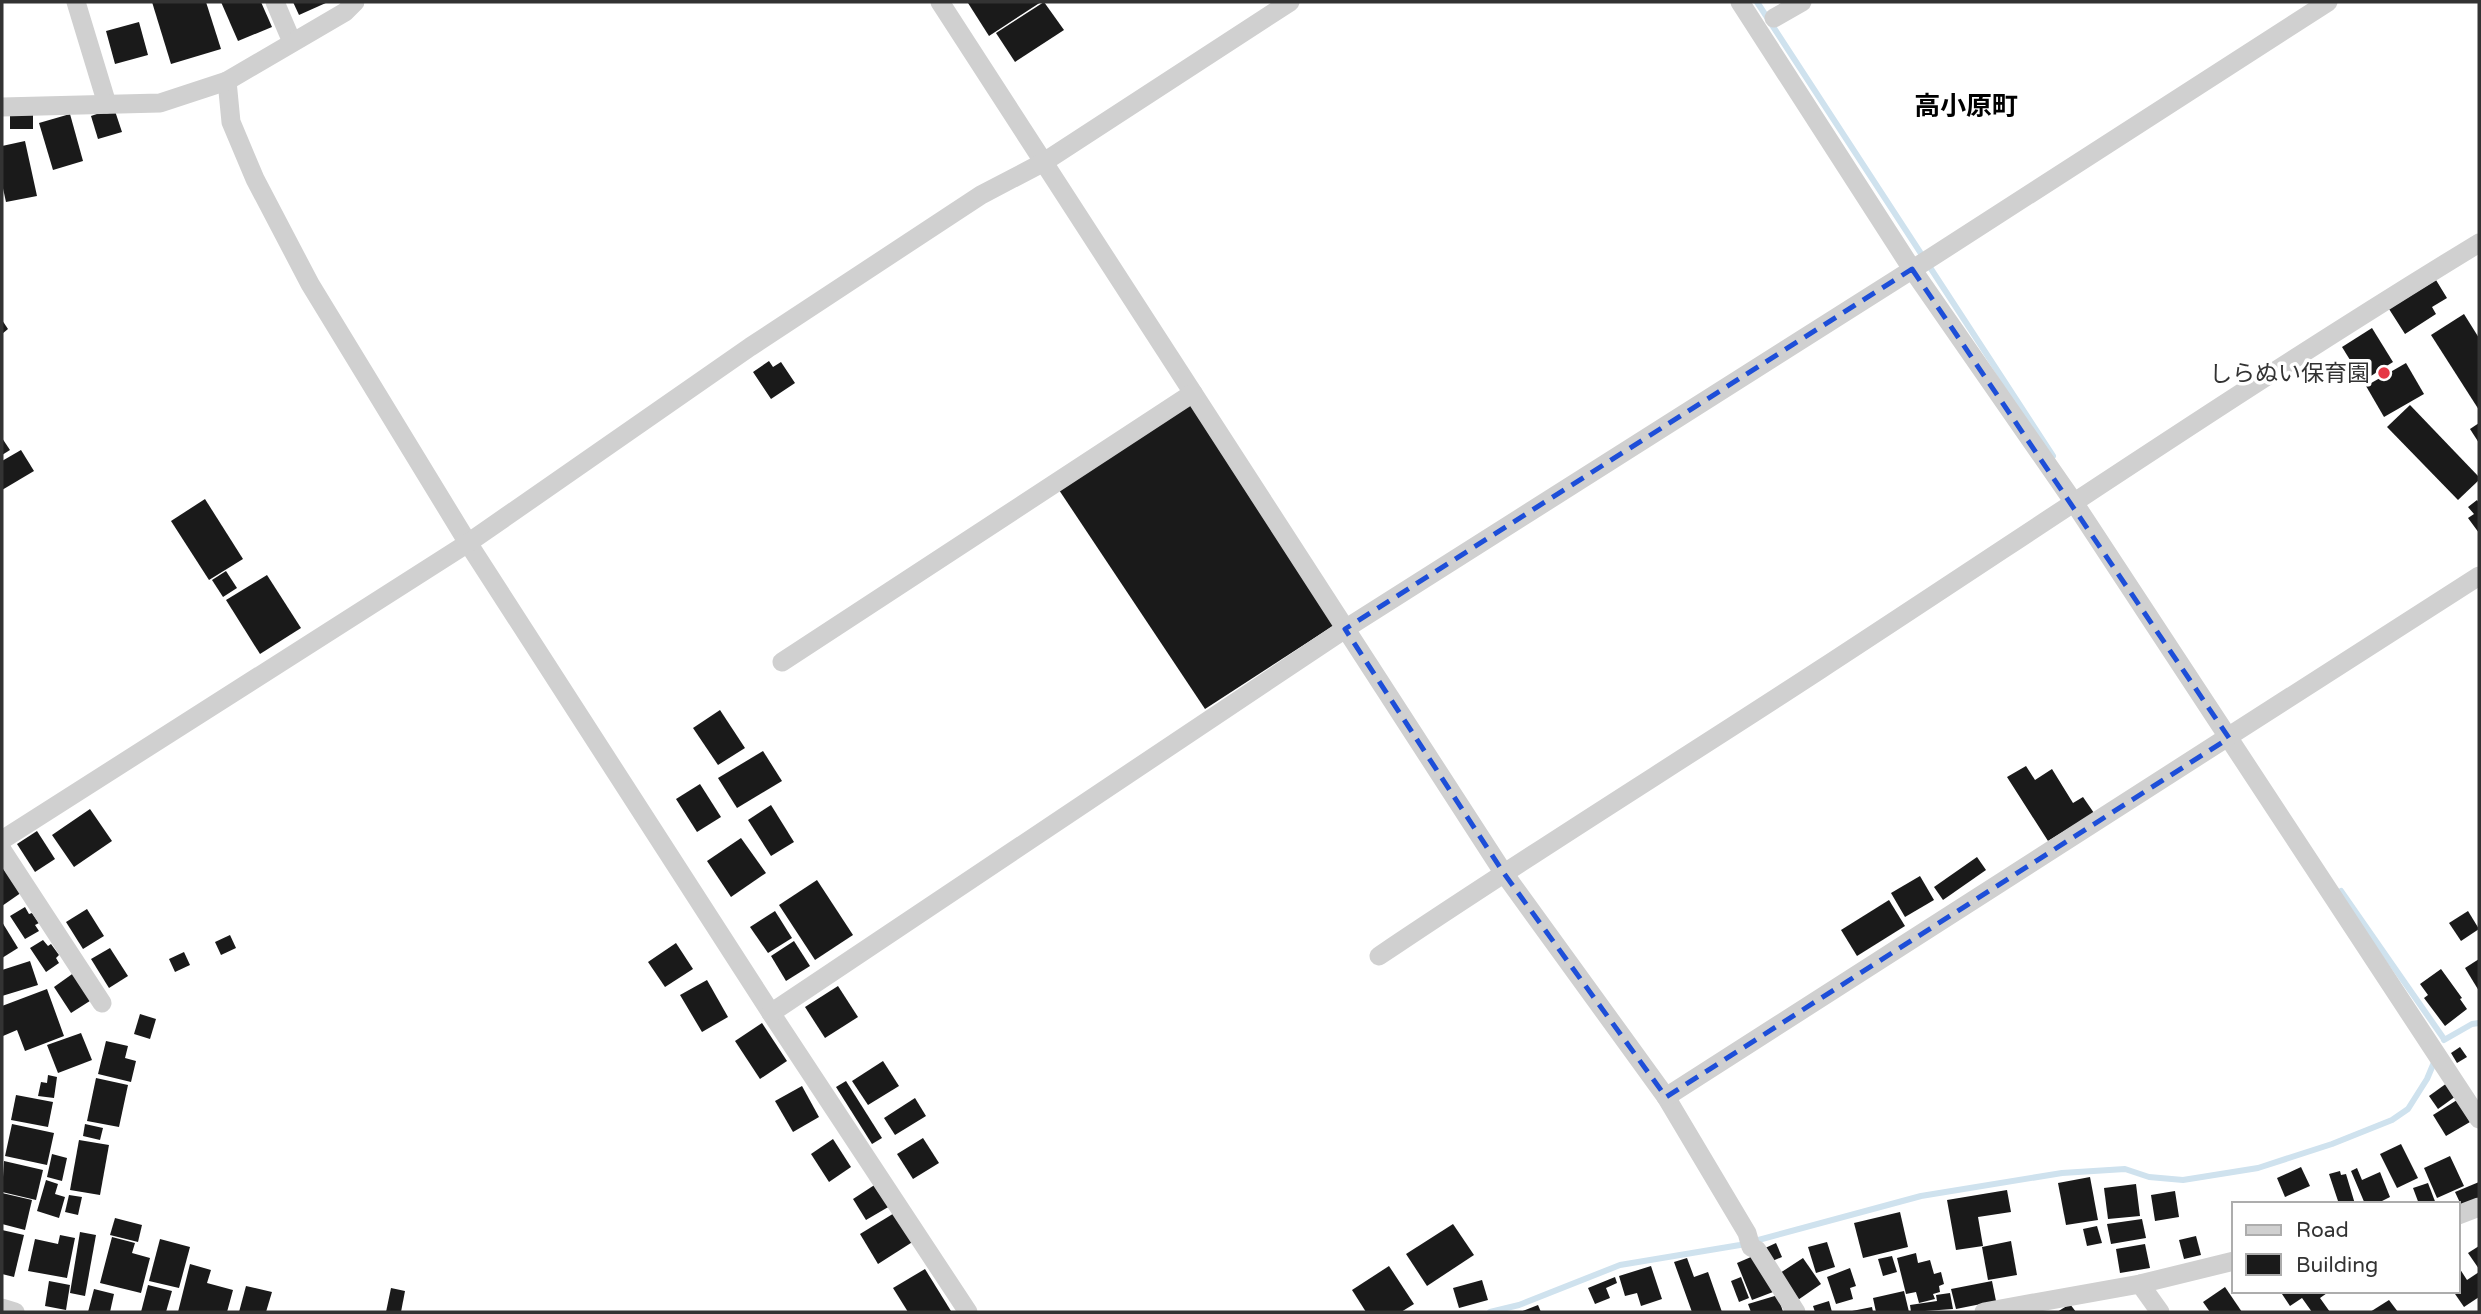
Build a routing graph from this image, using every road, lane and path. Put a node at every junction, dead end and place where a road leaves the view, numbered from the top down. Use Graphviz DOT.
graph roads {
  1 [pos="76,2"];
  2 [pos="275,2"];
  3 [pos="355,2"];
  4 [pos="940,2"];
  5 [pos="1290,2"];
  6 [pos="1740,2"];
  7 [pos="1802,2"];
  8 [pos="2328,2"];
  9 [pos="1774,19"];
  10 [pos="292,42"];
  11 [pos="227,81"];
  12 [pos="107,104"];
  13 [pos="2,107"];
  14 [pos="1044,162"];
  15 [pos="2479,243"];
  16 [pos="1920,264"];
  17 [pos="1193,393"];
  18 [pos="2078,498"];
  19 [pos="468,543"];
  20 [pos="2479,576"];
  21 [pos="1345,629"];
  22 [pos="782,662"];
  23 [pos="2234,735"];
  24 [pos="2,840"];
  25 [pos="2,850"];
  26 [pos="1503,872"];
  27 [pos="1379,956"];
  28 [pos="102,1003"];
  29 [pos="771,1013"];
  30 [pos="1666,1097"];
  31 [pos="2479,1119"];
  32 [pos="2479,1207"];
  33 [pos="2460,1213"];
  34 [pos="2232,1261"];
  35 [pos="2140,1284"];
  36 [pos="2,1308"];
  37 [pos="15,1312"];
  38 [pos="968,1312"];
  39 [pos="1796,1312"];
  40 [pos="1984,1312"];
  41 [pos="2160,1312"];
  1 -- 12 [label="street"];
  2 -- 10 [label="street"];
  3 -- 10 [label="street"];
  4 -- 14 [label="street"];
  5 -- 14 [label="street"];
  6 -- 16 [label="street"];
  7 -- 9 [label="street"];
  8 -- 16 [label="street"];
  10 -- 11 [label="street"];
  11 -- 12 [label="street"];
  11 -- 19 [label="street"];
  12 -- 13 [label="street"];
  14 -- 17 [label="street"];
  14 -- 19 [label="street"];
  15 -- 18 [label="street"];
  16 -- 18 [label="street"];
  16 -- 21 [label="street"];
  17 -- 21 [label="street"];
  17 -- 22 [label="street"];
  18 -- 23 [label="street"];
  18 -- 26 [label="street"];
  19 -- 24 [label="street"];
  19 -- 29 [label="street"];
  20 -- 23 [label="street"];
  21 -- 26 [label="street"];
  21 -- 29 [label="street"];
  23 -- 30 [label="street"];
  23 -- 31 [label="street"];
  25 -- 28 [label="street"];
  26 -- 27 [label="street"];
  26 -- 30 [label="street"];
  29 -- 38 [label="street"];
  30 -- 39 [label="street"];
  32 -- 33 [label="street"];
  34 -- 35 [label="street"];
  35 -- 40 [label="street"];
  35 -- 41 [label="street"];
  36 -- 37 [label="street"];
}
